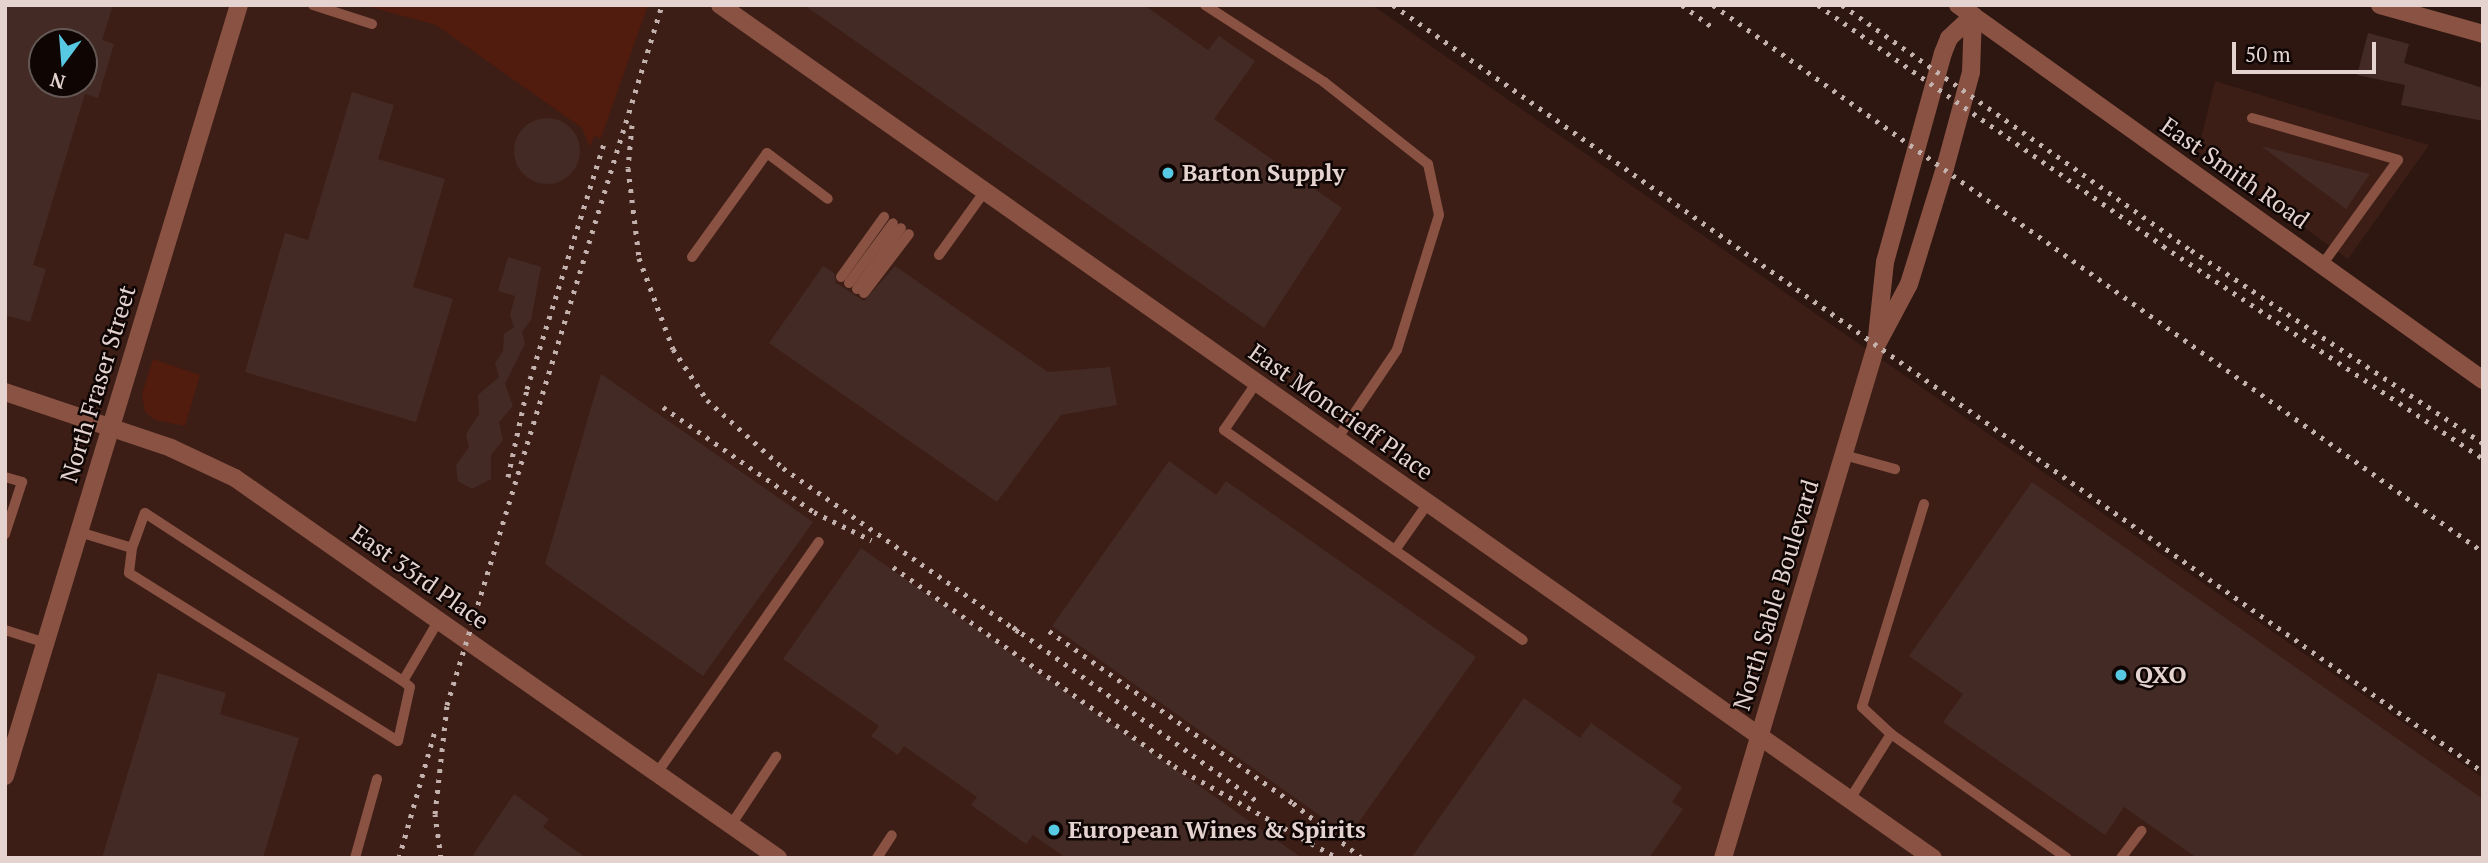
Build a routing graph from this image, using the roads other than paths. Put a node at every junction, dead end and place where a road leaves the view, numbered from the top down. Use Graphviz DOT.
graph roads {
  1 [pos="239,5"];
  2 [pos="313,5"];
  3 [pos="720,5"];
  4 [pos="1205,5"];
  5 [pos="2380,5"];
  6 [pos="1969,9"];
  7 [pos="372,24"];
  8 [pos="2483,34"];
  9 [pos="2252,118"];
  10 [pos="985,191"];
  11 [pos="828,199"];
  12 [pos="896,226"];
  13 [pos="939,255"];
  14 [pos="692,257"];
  15 [pos="2322,265"];
  16 [pos="1876,346"];
  17 [pos="2483,380"];
  18 [pos="1257,382"];
  19 [pos="5,392"];
  20 [pos="110,427"];
  21 [pos="1337,439"];
  22 [pos="1843,455"];
  23 [pos="1895,469"];
  24 [pos="5,477"];
  25 [pos="1428,503"];
  26 [pos="1924,504"];
  27 [pos="79,532"];
  28 [pos="5,534"];
  29 [pos="819,542"];
  30 [pos="132,548"];
  31 [pos="1395,550"];
  32 [pos="439,620"];
  33 [pos="5,630"];
  34 [pos="1523,640"];
  35 [pos="46,643"];
  36 [pos="403,681"];
  37 [pos="1891,734"];
  38 [pos="1760,736"];
  39 [pos="776,757"];
  40 [pos="657,772"];
  41 [pos="5,776"];
  42 [pos="377,779"];
  43 [pos="1850,799"];
  44 [pos="731,825"];
  45 [pos="2141,831"];
  46 [pos="892,835"];
  47 [pos="355,858"];
  48 [pos="778,858"];
  49 [pos="877,858"];
  50 [pos="1723,858"];
  51 [pos="1933,858"];
  52 [pos="2067,858"];
  53 [pos="2122,858"];
  1 -- 20 [label="street, North Fraser Street"];
  2 -- 7 [label="lane"];
  3 -- 10 [label="street, East Moncrieff Place"];
  4 -- 21 [label="lane"];
  5 -- 8 [label="street"];
  6 -- 15 [label="street, East Smith Road"];
  6 -- 16 [label="street, North Sable Boulevard"];
  6 -- 16 [label="street, North Sable Boulevard"];
  9 -- 15 [label="lane"];
  10 -- 13 [label="lane"];
  10 -- 18 [label="street, East Moncrieff Place"];
  11 -- 14 [label="lane"];
  12 -- 12 [label="lane"];
  15 -- 17 [label="street, East Smith Road"];
  16 -- 22 [label="street, North Sable Boulevard"];
  18 -- 21 [label="street, East Moncrieff Place"];
  18 -- 31 [label="lane"];
  19 -- 20 [label="street, East 33rd Place"];
  20 -- 27 [label="street, North Fraser Street"];
  20 -- 32 [label="street, East 33rd Place"];
  21 -- 25 [label="street, East Moncrieff Place"];
  22 -- 23 [label="lane"];
  22 -- 38 [label="street, North Sable Boulevard"];
  24 -- 28 [label="lane"];
  25 -- 31 [label="lane"];
  25 -- 38 [label="street, East Moncrieff Place"];
  26 -- 37 [label="lane"];
  27 -- 30 [label="lane"];
  27 -- 35 [label="street, North Fraser Street"];
  29 -- 40 [label="lane"];
  30 -- 36 [label="lane"];
  30 -- 36 [label="lane"];
  31 -- 34 [label="lane"];
  32 -- 36 [label="lane"];
  32 -- 40 [label="street, East 33rd Place"];
  33 -- 35 [label="lane"];
  35 -- 41 [label="street, North Fraser Street"];
  37 -- 43 [label="lane"];
  37 -- 52 [label="lane"];
  38 -- 43 [label="street, East Moncrieff Place"];
  38 -- 50 [label="street, North Sable Boulevard"];
  39 -- 44 [label="lane"];
  40 -- 44 [label="street, East 33rd Place"];
  42 -- 47 [label="lane"];
  43 -- 51 [label="street, East Moncrieff Place"];
  44 -- 48 [label="street, East 33rd Place"];
  45 -- 53 [label="lane"];
  46 -- 49 [label="lane"];
}
